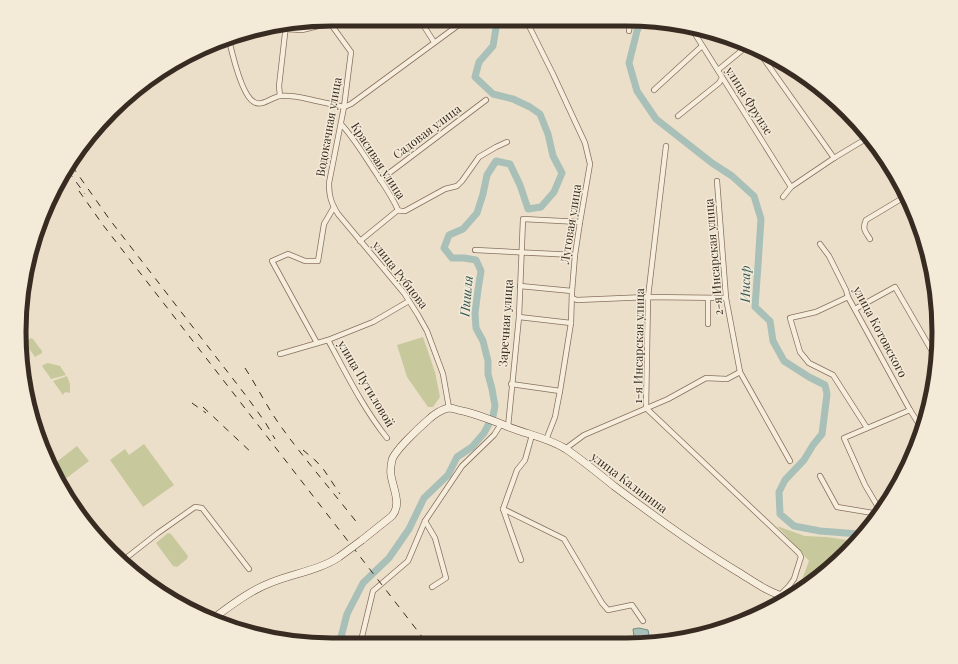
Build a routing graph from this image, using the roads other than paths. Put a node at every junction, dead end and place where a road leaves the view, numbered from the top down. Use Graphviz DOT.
graph roads {
  1 [pos="332,26"];
  2 [pos="424,26"];
  3 [pos="457,26"];
  4 [pos="529,26"];
  5 [pos="630,26"];
  6 [pos="314,27"];
  7 [pos="295,29"];
  8 [pos="285,30"];
  9 [pos="629,31"];
  10 [pos="695,34"];
  11 [pos="434,42"];
  12 [pos="229,44"];
  13 [pos="702,46"];
  14 [pos="743,49"];
  15 [pos="764,60"];
  16 [pos="718,70"];
  17 [pos="722,78"];
  18 [pos="654,90"];
  19 [pos="280,96"];
  20 [pos="486,100"];
  21 [pos="344,107"];
  22 [pos="678,116"];
  23 [pos="341,124"];
  24 [pos="864,140"];
  25 [pos="507,142"];
  26 [pos="666,146"];
  27 [pos="834,158"];
  28 [pos="380,180"];
  29 [pos="717,181"];
  30 [pos="791,187"];
  31 [pos="783,197"];
  32 [pos="901,199"];
  33 [pos="334,207"];
  34 [pos="398,210"];
  35 [pos="580,222"];
  36 [pos="870,239"];
  37 [pos="360,241"];
  38 [pos="820,244"];
  39 [pos="475,250"];
  40 [pos="521,252"];
  41 [pos="575,255"];
  42 [pos="520,286"];
  43 [pos="572,291"];
  44 [pos="648,297"];
  45 [pos="848,297"];
  46 [pos="572,298"];
  47 [pos="708,298"];
  48 [pos="726,298"];
  49 [pos="409,301"];
  50 [pos="855,309"];
  51 [pos="519,317"];
  52 [pos="571,323"];
  53 [pos="708,324"];
  54 [pos="328,340"];
  55 [pos="317,343"];
  56 [pos="931,350"];
  57 [pos="280,354"];
  58 [pos="740,372"];
  59 [pos="511,384"];
  60 [pos="560,391"];
  61 [pos="449,408"];
  62 [pos="646,408"];
  63 [pos="910,410"];
  64 [pos="918,423"];
  65 [pos="502,425"];
  66 [pos="867,428"];
  67 [pos="532,435"];
  68 [pos="387,438"];
  69 [pos="546,440"];
  70 [pos="565,449"];
  71 [pos="790,461"];
  72 [pos="820,476"];
  73 [pos="877,507"];
  74 [pos="503,509"];
  75 [pos="873,512"];
  76 [pos="425,521"];
  77 [pos="126,558"];
  78 [pos="521,560"];
  79 [pos="249,569"];
  80 [pos="432,587"];
  81 [pos="784,594"];
  82 [pos="780,596"];
  83 [pos="217,616"];
  84 [pos="643,621"];
  85 [pos="361,638"];
  1 -- 21 [label="street, Водокачная улица"];
  2 -- 11 [label="street"];
  3 -- 11 [label="street"];
  4 -- 35 [label="street, Луговая улица"];
  5 -- 9 [label="street"];
  6 -- 7 [label="street"];
  8 -- 19 [label="street"];
  10 -- 13 [label="street, улица Фрунзе"];
  11 -- 21 [label="street"];
  12 -- 19 [label="street"];
  13 -- 16 [label="street, улица Фрунзе"];
  13 -- 18 [label="street"];
  14 -- 16 [label="street"];
  15 -- 27 [label="street"];
  16 -- 17 [label="street, улица Фрунзе"];
  17 -- 22 [label="street"];
  17 -- 30 [label="street, улица Фрунзе"];
  19 -- 21 [label="street"];
  20 -- 28 [label="street, Садовая улица"];
  21 -- 23 [label="street, Водокачная улица"];
  23 -- 28 [label="street, Красивая улица"];
  23 -- 33 [label="street, Водокачная улица"];
  24 -- 27 [label="street"];
  25 -- 34 [label="street"];
  26 -- 44 [label="street, 1-я Инсарская улица"];
  27 -- 30 [label="street"];
  28 -- 34 [label="street, Красивая улица"];
  29 -- 48 [label="street, 2-я Инсарская улица"];
  30 -- 31 [label="street"];
  32 -- 36 [label="street"];
  33 -- 37 [label="street, улица Рубцова"];
  33 -- 55 [label="street"];
  34 -- 37 [label="street"];
  35 -- 40 [label="street, Заречная улица"];
  35 -- 41 [label="street, Луговая улица"];
  37 -- 49 [label="street, улица Рубцова"];
  38 -- 45 [label="street, улица Котовского"];
  39 -- 40 [label="street"];
  40 -- 41 [label="street"];
  40 -- 42 [label="street, Заречная улица"];
  41 -- 43 [label="street, Луговая улица"];
  42 -- 43 [label="street"];
  42 -- 51 [label="street, Заречная улица"];
  43 -- 46 [label="street, Луговая улица"];
  44 -- 46 [label="street"];
  44 -- 47 [label="street"];
  44 -- 62 [label="street, 1-я Инсарская улица"];
  45 -- 50 [label="street, улица Котовского"];
  45 -- 66 [label="street"];
  46 -- 52 [label="street, Луговая улица"];
  47 -- 48 [label="street"];
  47 -- 53 [label="street"];
  48 -- 58 [label="street, 2-я Инсарская улица"];
  49 -- 54 [label="street"];
  49 -- 61 [label="street, улица Рубцова"];
  50 -- 56 [label="street"];
  50 -- 63 [label="street, улица Котовского"];
  51 -- 52 [label="street"];
  51 -- 59 [label="street, Заречная улица"];
  52 -- 60 [label="street, Луговая улица"];
  54 -- 55 [label="street"];
  54 -- 68 [label="street, улица Путиловой"];
  55 -- 57 [label="street"];
  58 -- 62 [label="street"];
  58 -- 71 [label="street, 2-я Инсарская улица"];
  59 -- 60 [label="street"];
  59 -- 65 [label="street, Заречная улица"];
  60 -- 69 [label="street, Луговая улица"];
  61 -- 65 [label="main road, улица Калинина"];
  61 -- 83 [label="main road, bridge"];
  62 -- 70 [label="street"];
  62 -- 81 [label="street, 1-я Инсарская улица"];
  63 -- 64 [label="street, улица Котовского"];
  63 -- 66 [label="street"];
  65 -- 67 [label="main road, улица Калинина"];
  65 -- 76 [label="street"];
  66 -- 73 [label="street"];
  67 -- 69 [label="main road, улица Калинина"];
  67 -- 74 [label="street"];
  69 -- 70 [label="main road, улица Калинина"];
  70 -- 82 [label="main road, улица Калинина"];
  72 -- 75 [label="street"];
  74 -- 78 [label="street"];
  74 -- 84 [label="street"];
  76 -- 80 [label="street"];
  76 -- 85 [label="street"];
  77 -- 79 [label="street"];
}
